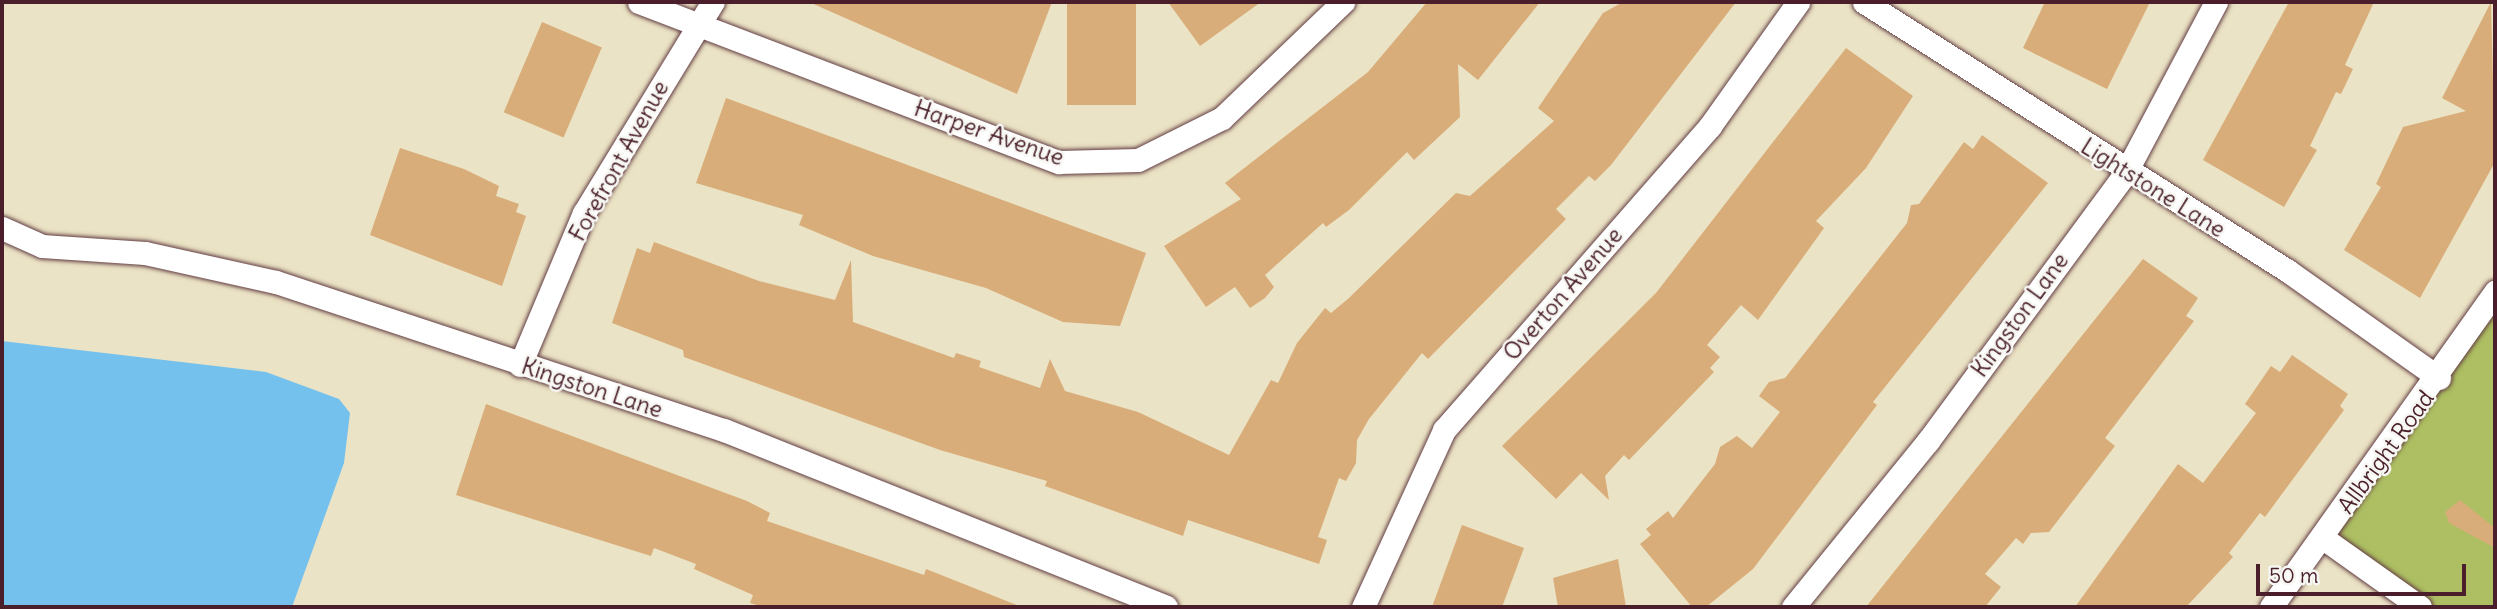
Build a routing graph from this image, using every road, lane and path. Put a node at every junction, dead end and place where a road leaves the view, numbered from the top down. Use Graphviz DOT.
graph roads {
  1 [pos="639,2"];
  2 [pos="713,2"];
  3 [pos="1343,2"];
  4 [pos="1798,2"];
  5 [pos="1864,2"];
  6 [pos="2216,2"];
  7 [pos="696,26"];
  8 [pos="2126,172"];
  9 [pos="2,228"];
  10 [pos="2495,292"];
  11 [pos="520,365"];
  12 [pos="2439,379"];
  13 [pos="2323,538"];
  14 [pos="1166,607"];
  15 [pos="1363,607"];
  16 [pos="1793,607"];
  17 [pos="2271,607"];
  18 [pos="2420,607"];
  1 -- 7 [label="street, Harper Avenue"];
  2 -- 7 [label="street, Forefront Avenue"];
  3 -- 7 [label="street, Harper Avenue"];
  4 -- 15 [label="street, Overton Avenue"];
  5 -- 8 [label="street, Lightstone Lane"];
  6 -- 8 [label="street, Kingston Lane"];
  7 -- 11 [label="street, Forefront Avenue"];
  8 -- 12 [label="street, Lightstone Lane"];
  8 -- 16 [label="street, Kingston Lane"];
  9 -- 11 [label="street, Kingston Lane"];
  10 -- 12 [label="street, Allbright Road"];
  11 -- 14 [label="street, Kingston Lane"];
  12 -- 13 [label="street, Allbright Road"];
  13 -- 17 [label="street, Allbright Road"];
  13 -- 18 [label="street"];
}
